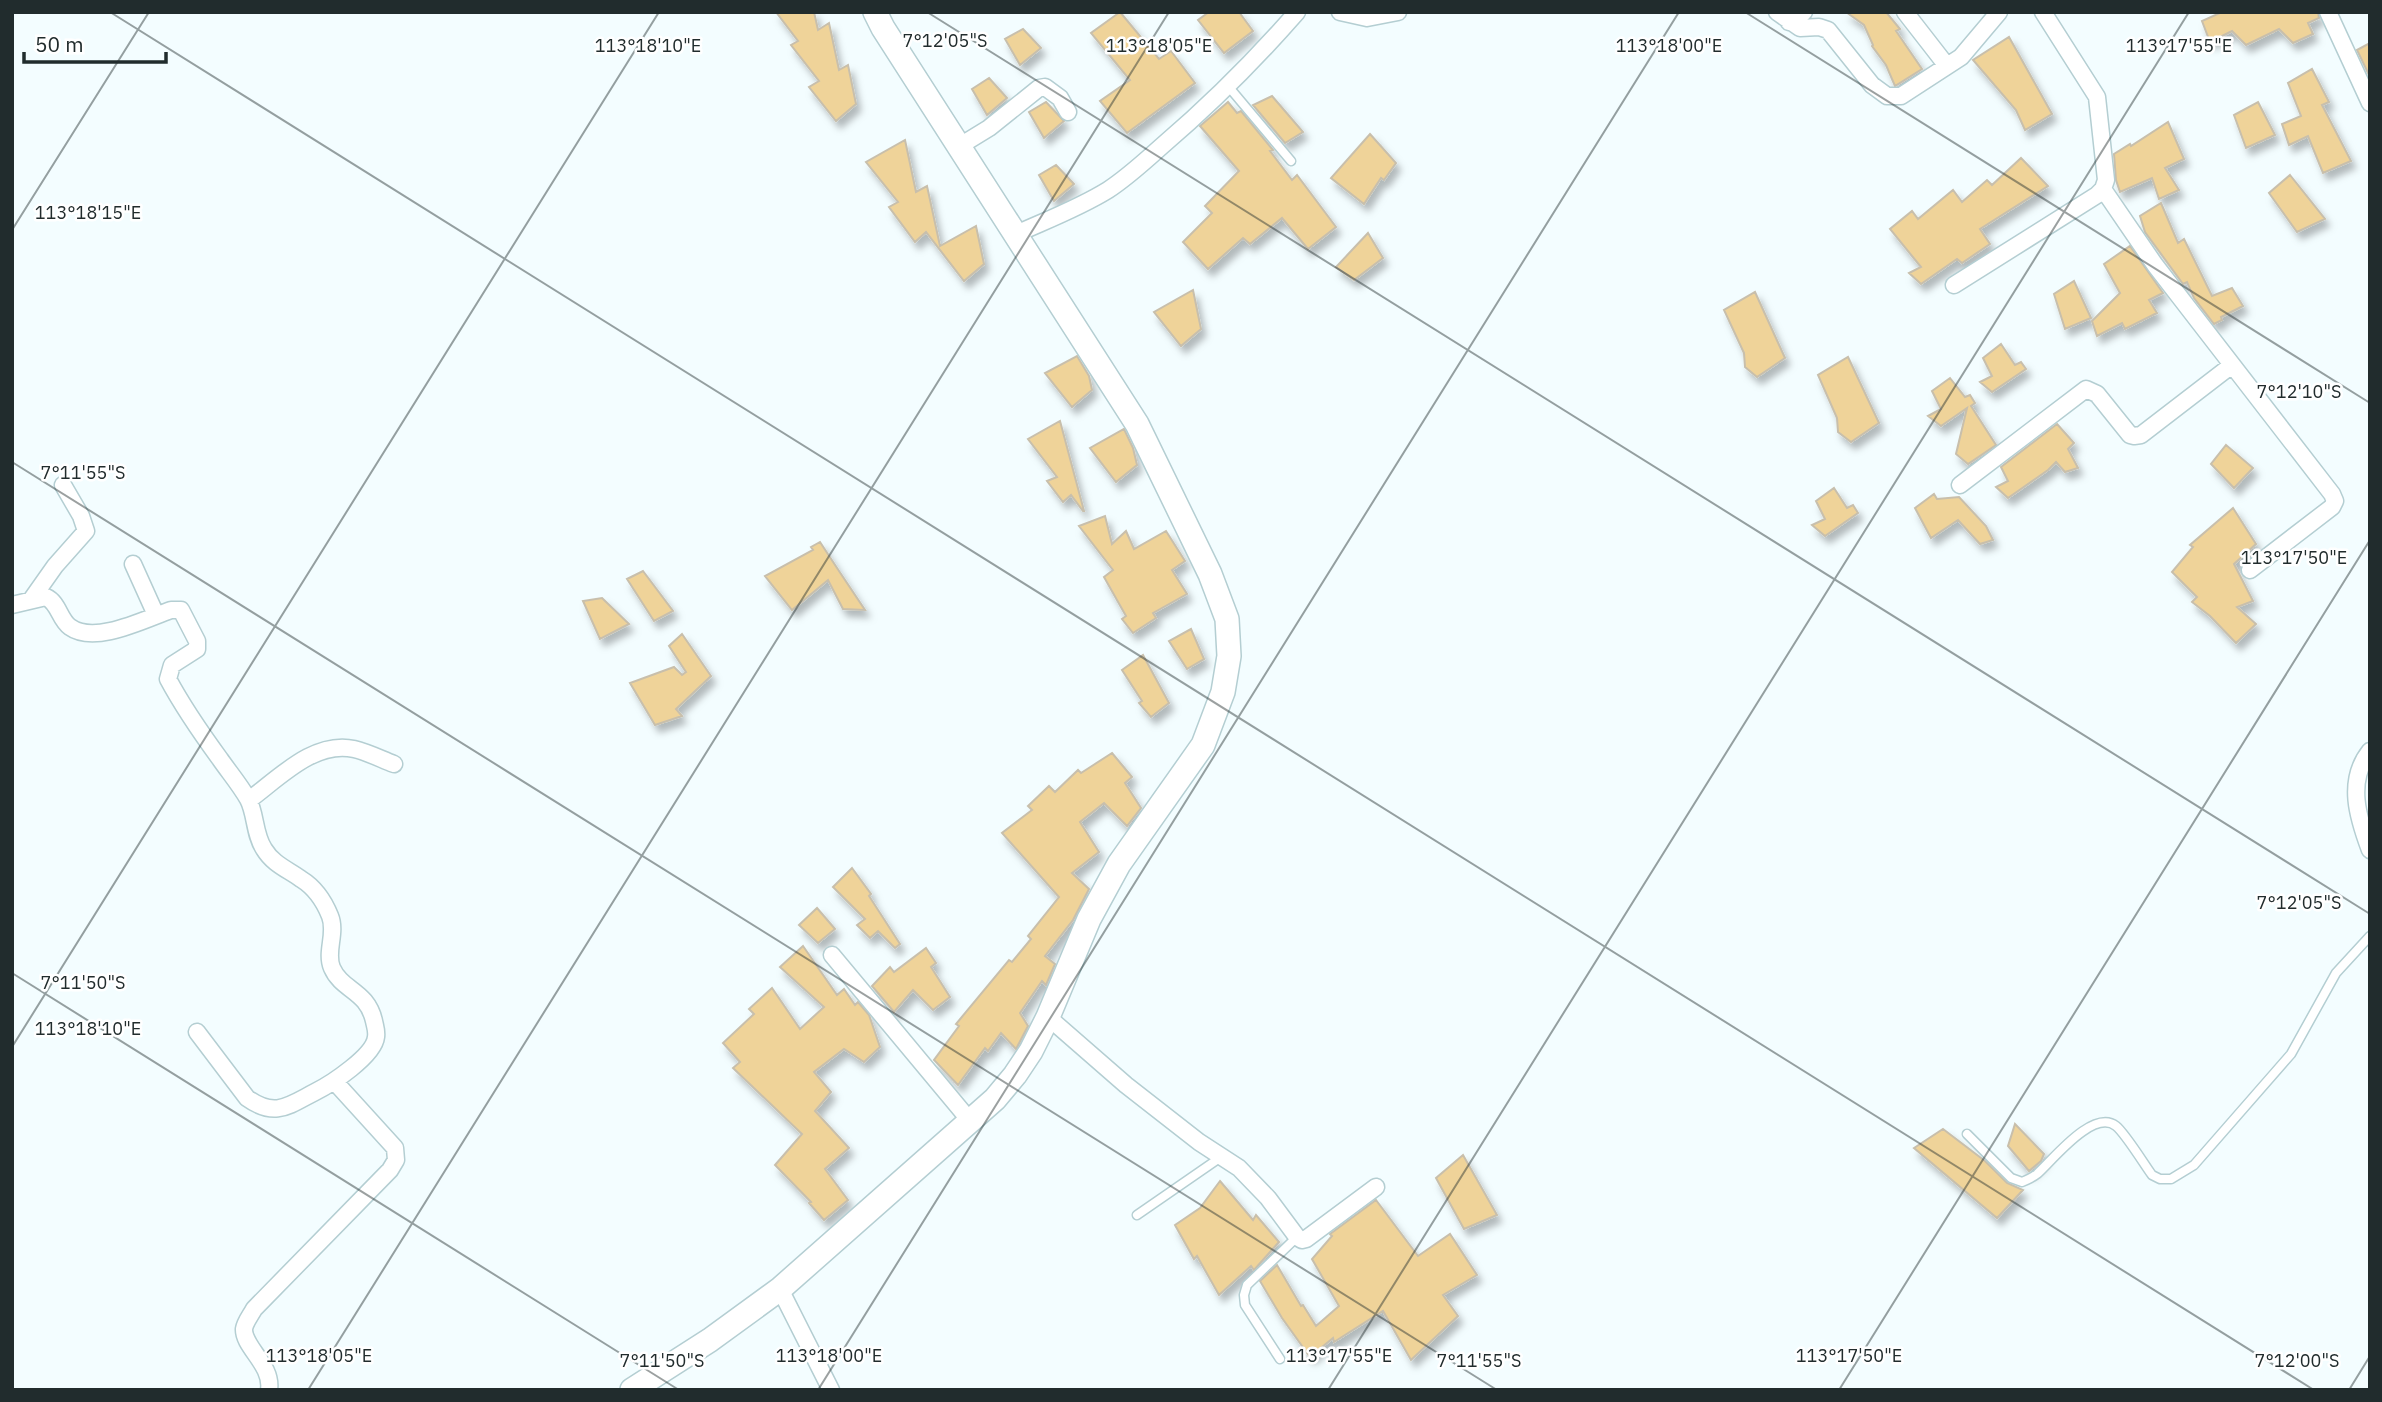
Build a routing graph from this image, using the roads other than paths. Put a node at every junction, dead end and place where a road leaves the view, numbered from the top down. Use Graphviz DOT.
graph roads {
  1 [pos="875,12"];
  2 [pos="1297,12"];
  3 [pos="1339,12"];
  4 [pos="1398,12"];
  5 [pos="1804,12"];
  6 [pos="1905,12"];
  7 [pos="1999,12"];
  8 [pos="2043,12"];
  9 [pos="2328,12"];
  10 [pos="1783,17"];
  11 [pos="1947,66"];
  12 [pos="1228,86"];
  13 [pos="2370,103"];
  14 [pos="1068,112"];
  15 [pos="958,147"];
  16 [pos="1291,161"];
  17 [pos="2103,189"];
  18 [pos="1016,234"];
  19 [pos="1954,285"];
  20 [pos="2232,365"];
  21 [pos="63,485"];
  22 [pos="1960,485"];
  23 [pos="133,564"];
  24 [pos="2250,570"];
  25 [pos="31,600"];
  26 [pos="12,605"];
  27 [pos="156,615"];
  28 [pos="2370,751"];
  29 [pos="394,764"];
  30 [pos="249,800"];
  31 [pos="2370,850"];
  32 [pos="2370,936"];
  33 [pos="832,955"];
  34 [pos="1048,1017"];
  35 [pos="197,1032"];
  36 [pos="335,1082"];
  37 [pos="971,1122"];
  38 [pos="1967,1134"];
  39 [pos="1222,1157"];
  40 [pos="1376,1187"];
  41 [pos="1138,1215"];
  42 [pos="1297,1237"];
  43 [pos="780,1289"];
  44 [pos="1280,1359"];
  45 [pos="269,1390"];
  46 [pos="632,1390"];
  47 [pos="831,1390"];
  1 -- 15 [label="street"];
  2 -- 12 [label="street"];
  3 -- 4 [label="street"];
  5 -- 10 [label="street"];
  6 -- 11 [label="street"];
  7 -- 11 [label="street"];
  8 -- 17 [label="street"];
  9 -- 13 [label="street"];
  10 -- 11 [label="street"];
  12 -- 16 [label="lane"];
  12 -- 18 [label="street"];
  14 -- 15 [label="street"];
  15 -- 18 [label="street"];
  17 -- 19 [label="street"];
  17 -- 20 [label="street"];
  18 -- 34 [label="street"];
  20 -- 22 [label="street"];
  20 -- 24 [label="street"];
  21 -- 25 [label="street"];
  23 -- 27 [label="street"];
  25 -- 26 [label="street"];
  25 -- 27 [label="street"];
  27 -- 30 [label="street"];
  28 -- 31 [label="street"];
  29 -- 30 [label="street"];
  30 -- 36 [label="street"];
  32 -- 38 [label="lane"];
  33 -- 37 [label="street"];
  34 -- 37 [label="street"];
  34 -- 39 [label="street"];
  35 -- 36 [label="street"];
  36 -- 45 [label="street"];
  37 -- 43 [label="street"];
  39 -- 41 [label="lane"];
  39 -- 42 [label="street"];
  40 -- 42 [label="street"];
  42 -- 44 [label="lane"];
  43 -- 46 [label="street"];
  43 -- 47 [label="street"];
}
